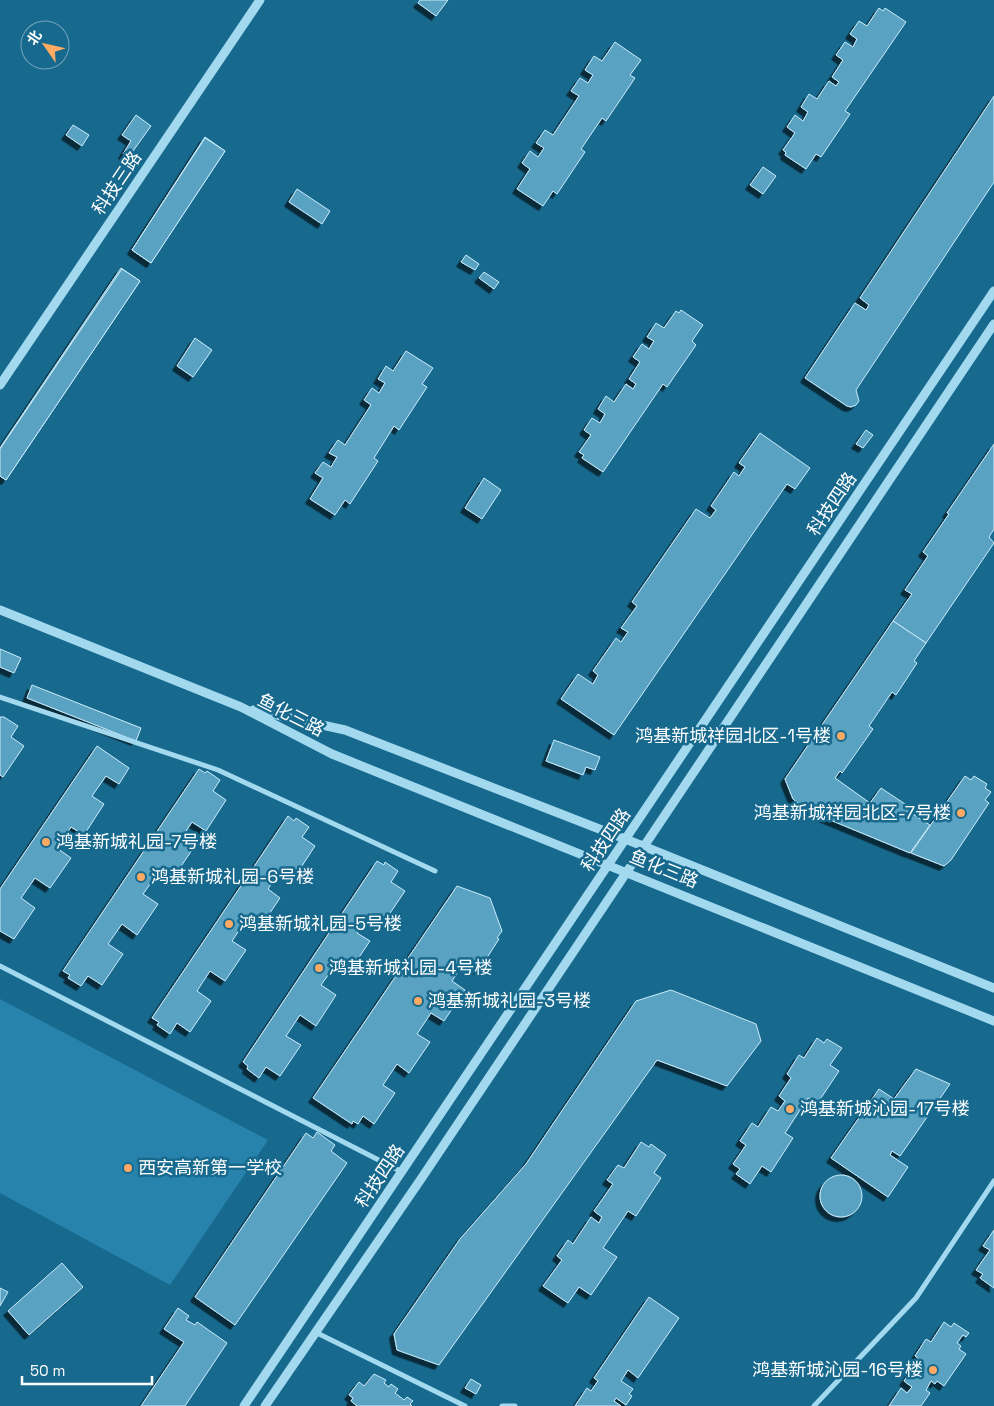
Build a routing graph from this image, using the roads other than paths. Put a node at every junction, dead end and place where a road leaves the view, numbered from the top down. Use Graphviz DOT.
graph roads {
  1 [pos="260,0"];
  2 [pos="994,291"];
  3 [pos="994,324"];
  4 [pos="0,385"];
  5 [pos="0,610"];
  6 [pos="0,697"];
  7 [pos="241,707"];
  8 [pos="626,840"];
  9 [pos="643,846"];
  10 [pos="610,865"];
  11 [pos="435,871"];
  12 [pos="627,872"];
  13 [pos="0,966"];
  14 [pos="994,988"];
  15 [pos="994,1021"];
  16 [pos="402,1172"];
  17 [pos="994,1181"];
  18 [pos="315,1332"];
  19 [pos="244,1406"];
  20 [pos="265,1406"];
  21 [pos="465,1406"];
  22 [pos="502,1406"];
  23 [pos="515,1406"];
  24 [pos="814,1406"];
  1 -- 4 [label="street, 科技三路"];
  2 -- 8 [label="street, 科技四路"];
  3 -- 9 [label="street, 科技四路"];
  5 -- 7 [label="street, 鱼化三路"];
  6 -- 11 [label="street"];
  7 -- 8 [label="street, 鱼化三路"];
  7 -- 10 [label="street, 鱼化三路"];
  8 -- 9 [label="street, 鱼化三路"];
  8 -- 10 [label="street, 科技四路"];
  9 -- 12 [label="street, 科技四路"];
  9 -- 14 [label="street, 鱼化三路"];
  10 -- 12 [label="street, 鱼化三路"];
  10 -- 16 [label="street, 科技四路"];
  12 -- 15 [label="street, 鱼化三路"];
  12 -- 18 [label="street, 科技四路"];
  13 -- 16 [label="street"];
  16 -- 19 [label="street, 科技四路"];
  17 -- 24 [label="street"];
  18 -- 20 [label="street, 科技四路"];
  18 -- 21 [label="street"];
  22 -- 23 [label="street"];
}
